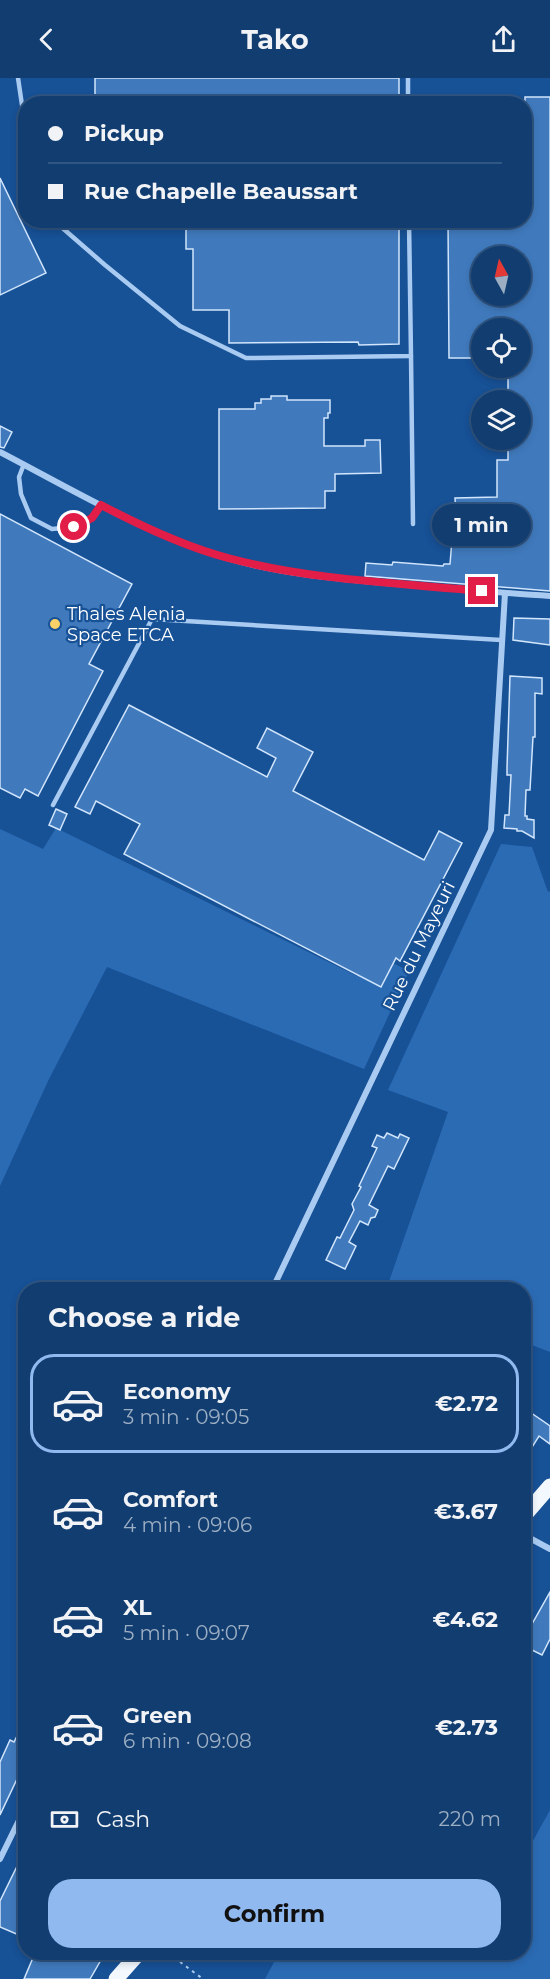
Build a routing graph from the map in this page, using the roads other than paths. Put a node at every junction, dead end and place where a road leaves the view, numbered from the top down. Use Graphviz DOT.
graph roads {
  1 [pos="18,78"];
  2 [pos="408,78"];
  3 [pos="21,96"];
  4 [pos="408,96"];
  5 [pos="65,228"];
  6 [pos="409,228"];
  7 [pos="411,356"];
  8 [pos="0,452"];
  9 [pos="24,464"];
  10 [pos="101,505"];
  11 [pos="413,524"];
  12 [pos="505,593"];
  13 [pos="550,596"];
  14 [pos="501,640"];
  15 [pos="53,805"];
  16 [pos="276,1282"];
  17 [pos="550,1486"];
  18 [pos="531,1508"];
  19 [pos="531,1539"];
  20 [pos="550,1549"];
  21 [pos="18,1823"];
  22 [pos="0,1860"];
  23 [pos="133,1960"];
  24 [pos="116,1979"];
  1 -- 3 [label="lane"];
  2 -- 4 [label="lane"];
  5 -- 7 [label="lane"];
  6 -- 7 [label="lane"];
  7 -- 11 [label="lane"];
  8 -- 9 [label="street"];
  9 -- 10 [label="street"];
  9 -- 10 [label="lane"];
  10 -- 12 [label="street"];
  12 -- 13 [label="street"];
  12 -- 14 [label="street, Rue du Mayeuri"];
  14 -- 15 [label="lane"];
  14 -- 16 [label="street, Rue du Mayeuri"];
  17 -- 18 [label="main road"];
  19 -- 20 [label="street"];
  21 -- 22 [label="street"];
  23 -- 24 [label="main road"];
}
